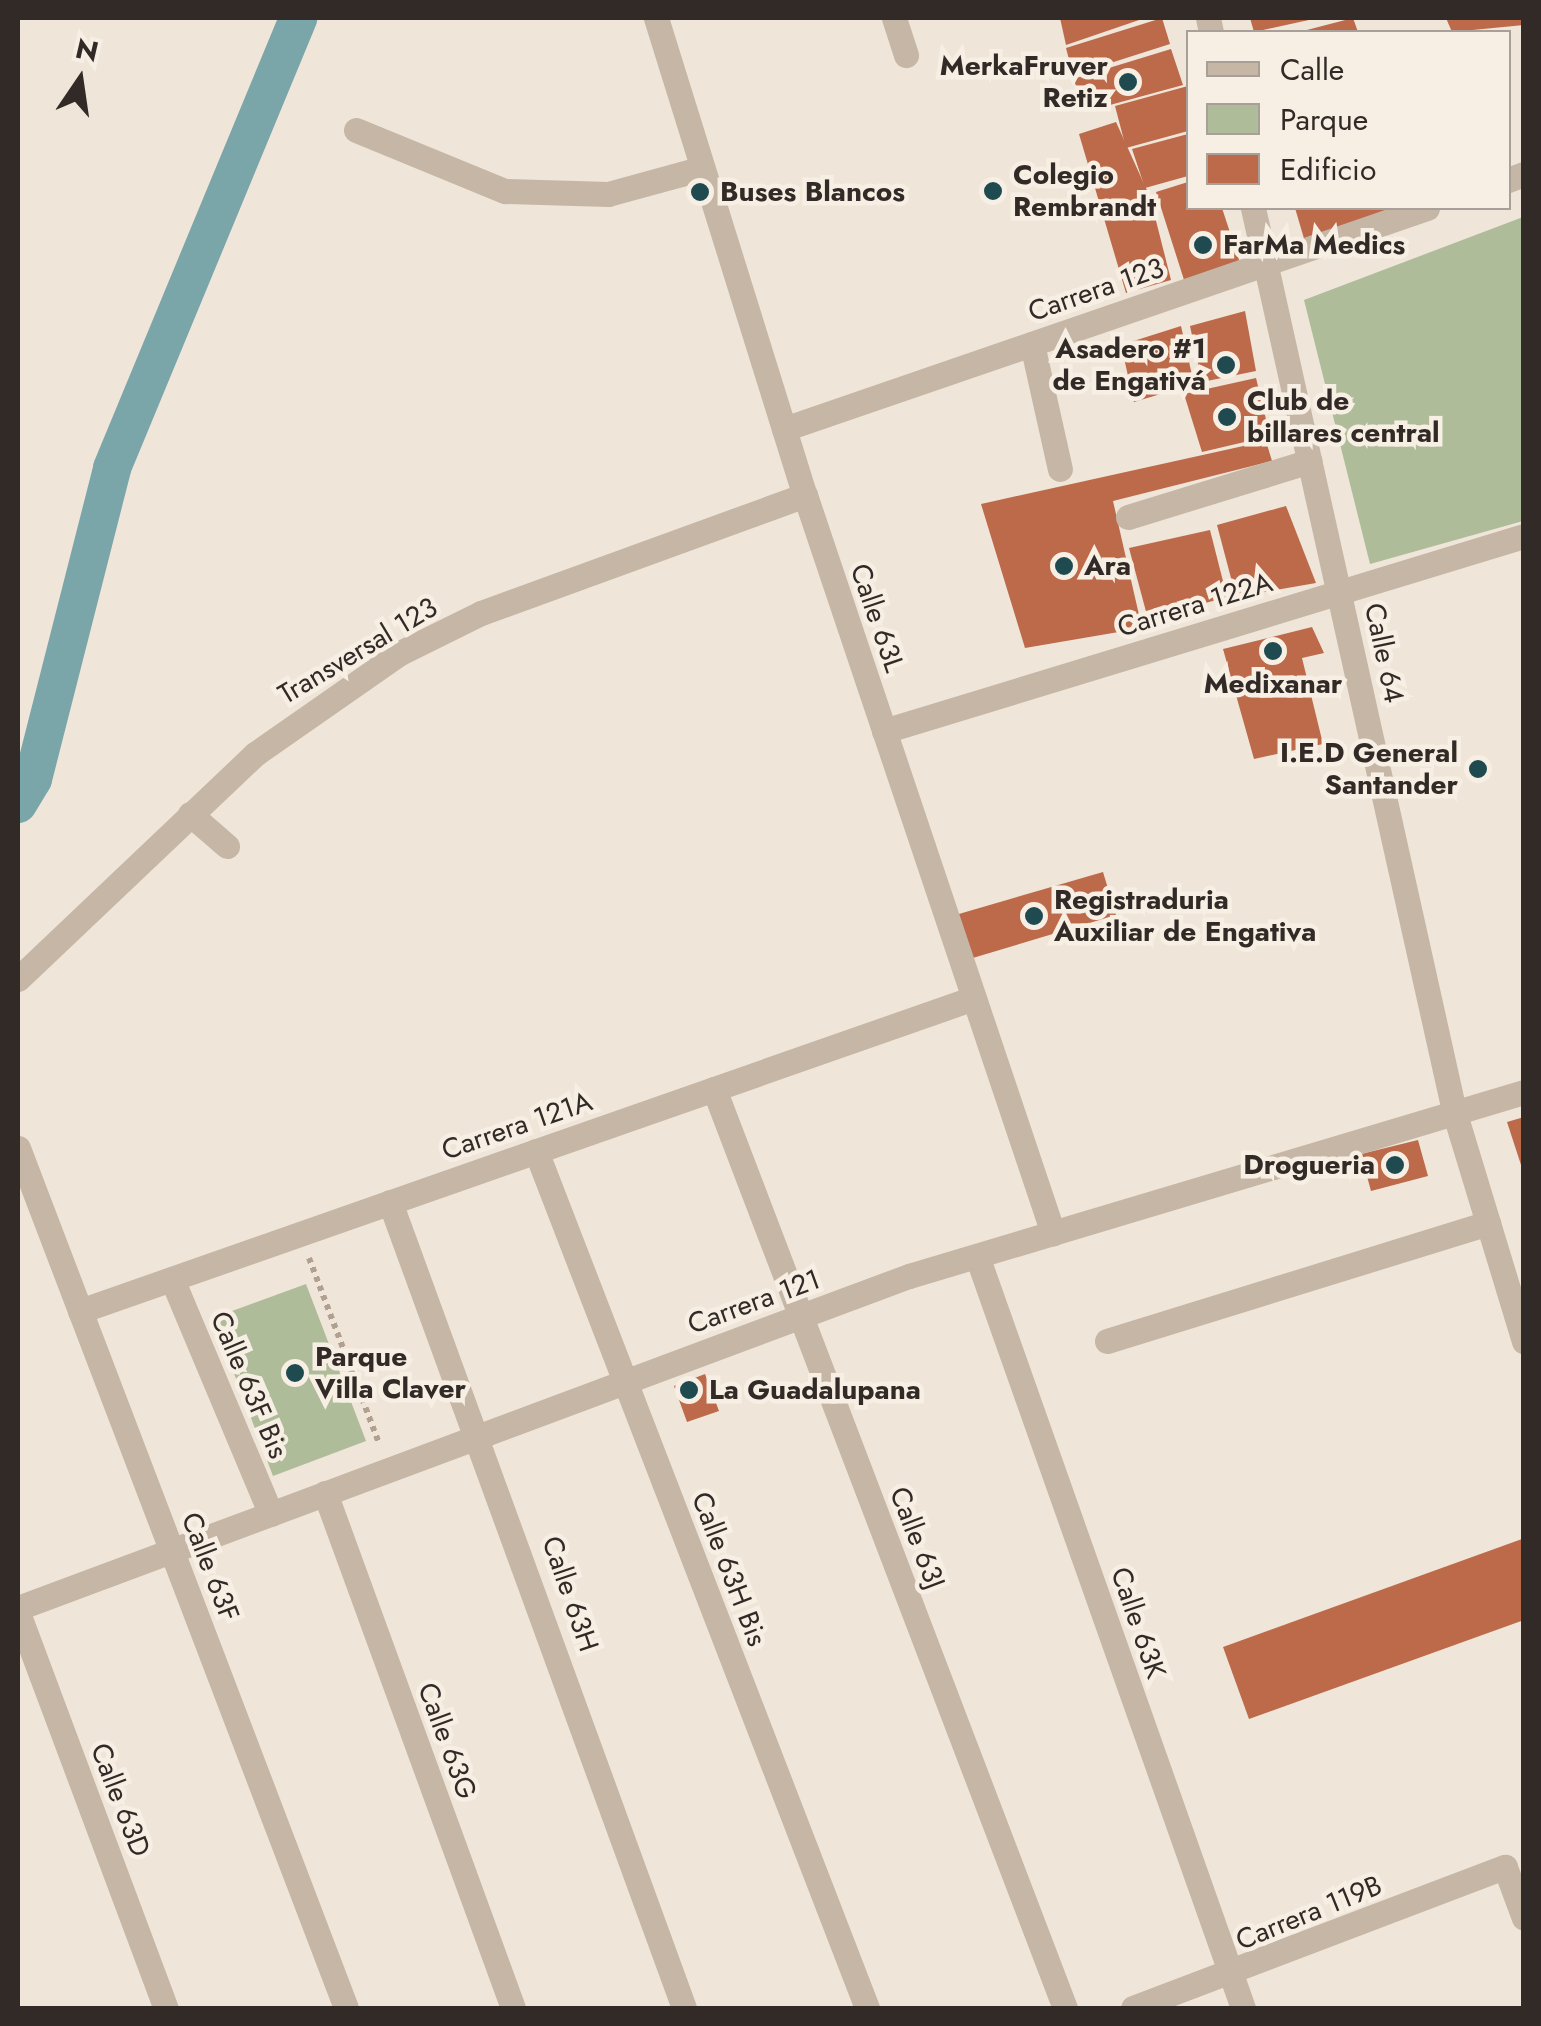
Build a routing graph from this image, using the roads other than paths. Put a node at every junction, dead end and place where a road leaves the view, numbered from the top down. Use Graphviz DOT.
graph roads {
  1 [pos="656,18"];
  2 [pos="894,18"];
  3 [pos="906,55"];
  4 [pos="356,130"];
  5 [pos="703,168"];
  6 [pos="1254,210"];
  7 [pos="1421,210"];
  8 [pos="1265,264"];
  9 [pos="1032,344"];
  10 [pos="784,429"];
  11 [pos="1310,461"];
  12 [pos="1060,470"];
  13 [pos="805,495"];
  14 [pos="1128,517"];
  15 [pos="1524,536"];
  16 [pos="1340,592"];
  17 [pos="884,731"];
  18 [pos="190,814"];
  19 [pos="227,846"];
  20 [pos="18,979"];
  21 [pos="974,998"];
  22 [pos="714,1089"];
  23 [pos="1524,1092"];
  24 [pos="1454,1112"];
  25 [pos="18,1148"];
  26 [pos="536,1151"];
  27 [pos="390,1202"];
  28 [pos="1488,1223"];
  29 [pos="1053,1233"];
  30 [pos="978,1256"];
  31 [pos="172,1278"];
  32 [pos="80,1311"];
  33 [pos="800,1317"];
  34 [pos="1107,1341"];
  35 [pos="1524,1342"];
  36 [pos="625,1382"];
  37 [pos="482,1435"];
  38 [pos="325,1494"];
  39 [pos="271,1514"];
  40 [pos="172,1551"];
  41 [pos="18,1610"];
  42 [pos="1524,1918"];
  43 [pos="1230,1976"];
  44 [pos="166,2008"];
  45 [pos="346,2008"];
  46 [pos="513,2008"];
  47 [pos="684,2008"];
  48 [pos="867,2008"];
  49 [pos="1065,2008"];
  50 [pos="1133,2008"];
  51 [pos="1243,2008"];
  1 -- 5 [label="street, Calle 63L"];
  2 -- 3 [label="street"];
  4 -- 5 [label="street"];
  5 -- 10 [label="street, Calle 63L"];
  6 -- 8 [label="street, Calle 64"];
  7 -- 8 [label="street, Carrera 123"];
  8 -- 9 [label="street, Carrera 123"];
  8 -- 11 [label="street, Calle 64"];
  9 -- 10 [label="street, Carrera 123"];
  9 -- 12 [label="street"];
  10 -- 13 [label="street, Calle 63L"];
  11 -- 14 [label="street"];
  11 -- 16 [label="street, Calle 64"];
  13 -- 17 [label="street, Calle 63L"];
  13 -- 18 [label="street, Transversal 123"];
  15 -- 16 [label="street, Carrera 122A"];
  16 -- 17 [label="street, Carrera 122A"];
  16 -- 24 [label="street, Calle 64"];
  17 -- 21 [label="street, Calle 63L"];
  18 -- 19 [label="street"];
  18 -- 20 [label="street, Transversal 123"];
  21 -- 22 [label="street, Carrera 121A"];
  21 -- 29 [label="street, Calle 63L"];
  22 -- 26 [label="street, Carrera 121A"];
  22 -- 33 [label="street, Calle 63J"];
  23 -- 24 [label="street, Carrera 121"];
  24 -- 28 [label="street, Calle 64"];
  24 -- 29 [label="street, Carrera 121"];
  25 -- 32 [label="street, Calle 63F"];
  26 -- 27 [label="street, Carrera 121A"];
  26 -- 36 [label="street, Calle 63H Bis"];
  27 -- 31 [label="street, Carrera 121A"];
  27 -- 37 [label="street, Calle 63H"];
  28 -- 34 [label="street"];
  28 -- 35 [label="street, Calle 64"];
  29 -- 30 [label="street, Carrera 121"];
  30 -- 33 [label="street, Carrera 121"];
  30 -- 43 [label="street, Calle 63K"];
  31 -- 32 [label="street, Carrera 121A"];
  31 -- 39 [label="street, Calle 63F Bis"];
  32 -- 40 [label="street, Calle 63F"];
  33 -- 36 [label="street, Carrera 121"];
  33 -- 49 [label="street, Calle 63J"];
  36 -- 37 [label="street, Carrera 121"];
  36 -- 48 [label="street, Calle 63H Bis"];
  37 -- 38 [label="street, Carrera 121"];
  37 -- 47 [label="street, Calle 63H"];
  38 -- 39 [label="street, Carrera 121"];
  38 -- 46 [label="street, Calle 63G"];
  39 -- 40 [label="street, Carrera 121"];
  40 -- 41 [label="street, Carrera 121"];
  40 -- 45 [label="street, Calle 63F"];
  41 -- 44 [label="street, Calle 63D"];
  42 -- 43 [label="street, Carrera 119B"];
  43 -- 50 [label="street, Carrera 119B"];
  43 -- 51 [label="street, Calle 63K"];
}
